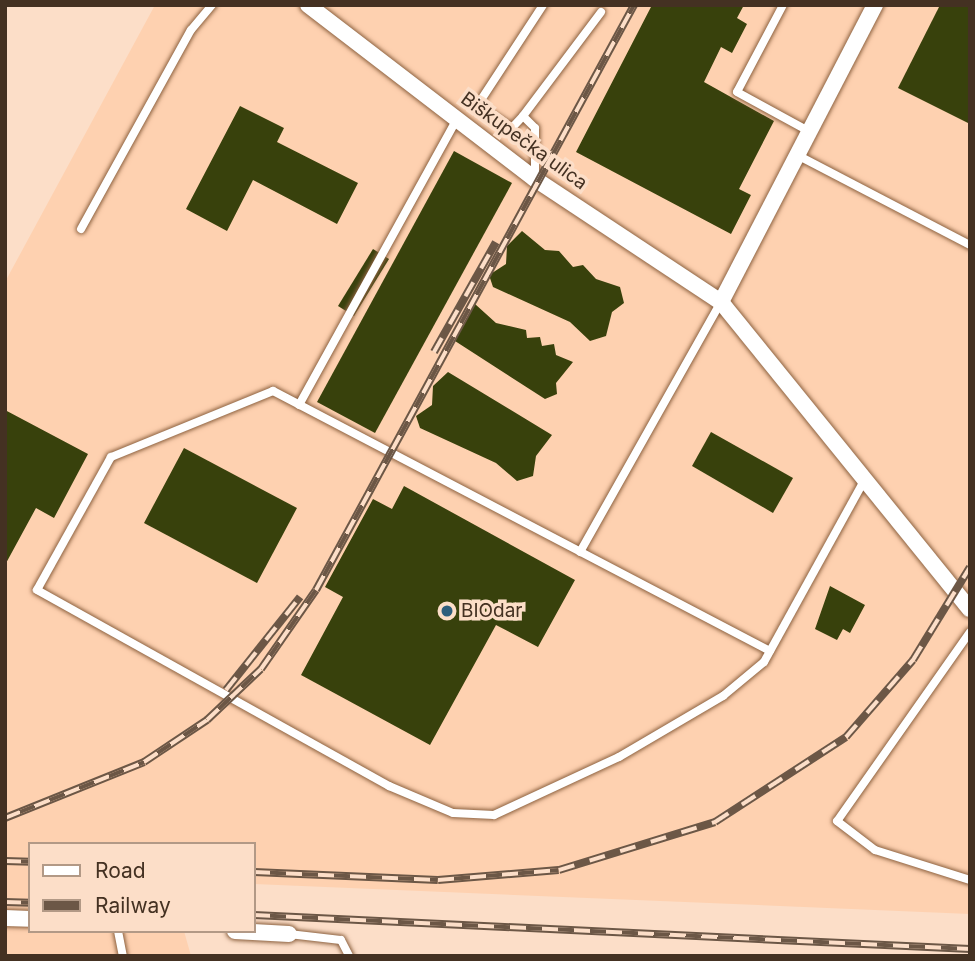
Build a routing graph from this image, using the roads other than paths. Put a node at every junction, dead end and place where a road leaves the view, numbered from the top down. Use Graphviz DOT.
graph roads {
  1 [pos="212,5"];
  2 [pos="309,5"];
  3 [pos="543,5"];
  4 [pos="783,5"];
  5 [pos="875,5"];
  6 [pos="601,12"];
  7 [pos="523,116"];
  8 [pos="457,119"];
  9 [pos="810,132"];
  10 [pos="799,156"];
  11 [pos="535,179"];
  12 [pos="80,229"];
  13 [pos="970,245"];
  14 [pos="720,302"];
  15 [pos="299,405"];
  16 [pos="865,479"];
  17 [pos="580,552"];
  18 [pos="970,609"];
  19 [pos="970,632"];
  20 [pos="770,651"];
  21 [pos="970,880"];
  22 [pos="5,918"];
  23 [pos="28,919"];
  24 [pos="256,932"];
  25 [pos="118,933"];
  26 [pos="289,934"];
  27 [pos="122,956"];
  28 [pos="349,956"];
  1 -- 12 [label="lane"];
  2 -- 8 [label="street, Biškupečka ulica"];
  3 -- 7 [label="lane"];
  4 -- 9 [label="lane"];
  5 -- 9 [label="street"];
  6 -- 7 [label="lane"];
  7 -- 11 [label="lane"];
  8 -- 11 [label="street, Biškupečka ulica"];
  8 -- 15 [label="lane"];
  9 -- 10 [label="street"];
  10 -- 13 [label="lane"];
  10 -- 14 [label="street"];
  11 -- 14 [label="street, Biškupečka ulica"];
  14 -- 16 [label="street, Biškupečka ulica"];
  14 -- 17 [label="lane"];
  15 -- 17 [label="lane"];
  15 -- 20 [label="lane"];
  16 -- 18 [label="street, Biškupečka ulica"];
  16 -- 20 [label="lane"];
  17 -- 20 [label="lane"];
  19 -- 21 [label="lane"];
  22 -- 23 [label="street"];
  24 -- 26 [label="street"];
  25 -- 27 [label="lane"];
  26 -- 28 [label="lane"];
}
